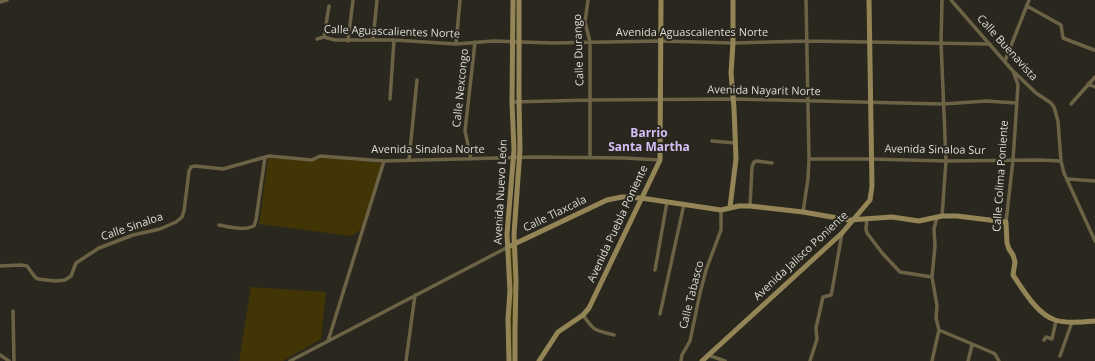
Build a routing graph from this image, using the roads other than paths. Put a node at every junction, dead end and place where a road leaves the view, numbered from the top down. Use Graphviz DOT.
graph roads {
  1 [pos="7,0"];
  2 [pos="352,0"];
  3 [pos="377,0"];
  4 [pos="460,0"];
  5 [pos="513,0"];
  6 [pos="519,0"];
  7 [pos="588,0"];
  8 [pos="661,0"];
  9 [pos="733,0"];
  10 [pos="806,0"];
  11 [pos="869,0"];
  12 [pos="942,0"];
  13 [pos="951,0"];
  14 [pos="1029,0"];
  15 [pos="0,2"];
  16 [pos="329,6"];
  17 [pos="1027,6"];
  18 [pos="324,37"];
  19 [pos="318,39"];
  20 [pos="373,40"];
  21 [pos="394,40"];
  22 [pos="348,41"];
  23 [pos="516,41"];
  24 [pos="661,41"];
  25 [pos="807,41"];
  26 [pos="475,42"];
  27 [pos="590,42"];
  28 [pos="870,42"];
  29 [pos="941,42"];
  30 [pos="733,43"];
  31 [pos="456,44"];
  32 [pos="990,44"];
  33 [pos="1094,50"];
  34 [pos="1005,61"];
  35 [pos="1012,70"];
  36 [pos="1095,76"];
  37 [pos="417,80"];
  38 [pos="1088,84"];
  39 [pos="1095,87"];
  40 [pos="390,99"];
  41 [pos="733,99"];
  42 [pos="590,100"];
  43 [pos="661,100"];
  44 [pos="807,100"];
  45 [pos="512,102"];
  46 [pos="519,102"];
  47 [pos="871,102"];
  48 [pos="1016,103"];
  49 [pos="943,104"];
  50 [pos="1071,104"];
  51 [pos="712,141"];
  52 [pos="735,143"];
  53 [pos="267,157"];
  54 [pos="590,157"];
  55 [pos="514,158"];
  56 [pos="520,158"];
  57 [pos="871,158"];
  58 [pos="470,159"];
  59 [pos="809,159"];
  60 [pos="409,160"];
  61 [pos="660,160"];
  62 [pos="1013,160"];
  63 [pos="384,161"];
  64 [pos="946,161"];
  65 [pos="1061,161"];
  66 [pos="772,163"];
  67 [pos="1068,179"];
  68 [pos="1095,181"];
  69 [pos="641,198"];
  70 [pos="668,202"];
  71 [pos="684,204"];
  72 [pos="750,206"];
  73 [pos="730,207"];
  74 [pos="721,210"];
  75 [pos="803,212"];
  76 [pos="940,217"];
  77 [pos="866,218"];
  78 [pos="854,219"];
  79 [pos="1006,222"];
  80 [pos="219,225"];
  81 [pos="842,233"];
  82 [pos="1095,238"];
  83 [pos="514,245"];
  84 [pos="508,247"];
  85 [pos="0,266"];
  86 [pos="655,270"];
  87 [pos="932,277"];
  88 [pos="415,295"];
  89 [pos="13,311"];
  90 [pos="660,314"];
  91 [pos="583,315"];
  92 [pos="1056,321"];
  93 [pos="1095,321"];
  94 [pos="1072,322"];
  95 [pos="938,330"];
  96 [pos="614,335"];
  97 [pos="1044,340"];
  98 [pos="328,341"];
  99 [pos="972,345"];
  100 [pos="0,355"];
  101 [pos="708,355"];
  102 [pos="1060,356"];
  103 [pos="9,361"];
  104 [pos="14,361"];
  105 [pos="290,361"];
  106 [pos="406,361"];
  107 [pos="509,361"];
  108 [pos="515,361"];
  109 [pos="539,361"];
  110 [pos="681,361"];
  111 [pos="702,361"];
  112 [pos="725,361"];
  113 [pos="810,361"];
  114 [pos="932,361"];
  115 [pos="968,361"];
  116 [pos="998,361"];
  1 -- 15 [label="street"];
  2 -- 22 [label="street"];
  3 -- 20 [label="street"];
  4 -- 31 [label="street"];
  5 -- 23 [label="street, Avenida Nuevo León"];
  6 -- 23 [label="street, Avenida Nuevo León"];
  7 -- 27 [label="street, Calle Durango"];
  8 -- 24 [label="street, Avenida Puebla Poniente"];
  9 -- 30 [label="street"];
  10 -- 25 [label="street"];
  11 -- 28 [label="street, Avenida Jalisco Poniente"];
  12 -- 29 [label="street"];
  13 -- 32 [label="street, Calle Buenavista"];
  14 -- 17 [label="street"];
  16 -- 18 [label="street"];
  17 -- 33 [label="street"];
  17 -- 34 [label="street"];
  18 -- 19 [label="street, Calle Aguascalientes Norte"];
  18 -- 22 [label="street, Calle Aguascalientes Norte"];
  20 -- 21 [label="street, Calle Aguascalientes Norte"];
  20 -- 22 [label="street, Calle Aguascalientes Norte"];
  21 -- 31 [label="street, Calle Aguascalientes Norte"];
  21 -- 40 [label="street"];
  23 -- 26 [label="street, Calle Aguascalientes Norte"];
  23 -- 27 [label="street, Avenida Aguascalientes Norte"];
  23 -- 45 [label="street, Avenida Nuevo León"];
  23 -- 46 [label="street, Avenida Nuevo León"];
  24 -- 27 [label="street, Avenida Aguascalientes Norte"];
  24 -- 30 [label="street, Avenida Aguascalientes Norte"];
  24 -- 43 [label="street, Avenida Puebla Poniente"];
  25 -- 28 [label="street, Avenida Aguascalientes Norte"];
  25 -- 30 [label="street, Avenida Aguascalientes Norte"];
  25 -- 44 [label="street"];
  26 -- 31 [label="street, Calle Aguascalientes Norte"];
  26 -- 58 [label="street, Calle Nexcongo"];
  27 -- 42 [label="street, Calle Durango"];
  28 -- 29 [label="street, Avenida Aguascalientes Norte"];
  28 -- 47 [label="street, Avenida Jalisco Poniente"];
  29 -- 32 [label="street, Avenida Aguascalientes Norte"];
  29 -- 49 [label="street"];
  30 -- 41 [label="street"];
  32 -- 34 [label="street, Calle Buenavista"];
  34 -- 35 [label="street, Calle Buenavista"];
  35 -- 48 [label="street, Calle Colima Poniente"];
  35 -- 65 [label="street, Calle Buenavista"];
  36 -- 38 [label="street"];
  37 -- 60 [label="street"];
  38 -- 39 [label="street"];
  38 -- 50 [label="street"];
  41 -- 43 [label="street, Avenida Nayarit Norte"];
  41 -- 44 [label="street, Avenida Nayarit Norte"];
  41 -- 52 [label="street"];
  42 -- 43 [label="street, Avenida Nayarit Norte"];
  42 -- 46 [label="street, Avenida Nayarit Norte"];
  42 -- 54 [label="street, Calle Durango"];
  43 -- 61 [label="street, Avenida Puebla Poniente"];
  44 -- 47 [label="street, Avenida Nayarit Norte"];
  44 -- 59 [label="street"];
  45 -- 46 [label="street, Avenida Nayarit Norte"];
  45 -- 55 [label="street, Avenida Nuevo León"];
  46 -- 56 [label="street, Avenida Nuevo León"];
  47 -- 49 [label="street, Avenida Nayarit Norte"];
  47 -- 57 [label="street, Avenida Jalisco Poniente"];
  48 -- 49 [label="street, Avenida Nayarit Norte"];
  48 -- 62 [label="street, Calle Colima Poniente"];
  49 -- 64 [label="street"];
  51 -- 52 [label="street"];
  52 -- 73 [label="street"];
  53 -- 63 [label="street, Avenida Sinaloa Norte"];
  53 -- 80 [label="street"];
  53 -- 85 [label="street, Calle Sinaloa"];
  54 -- 56 [label="street, Avenida Sinaloa Norte"];
  54 -- 61 [label="street, Avenida Sinaloa Norte"];
  55 -- 56 [label="street, Avenida Sinaloa Norte"];
  55 -- 58 [label="street, Avenida Sinaloa Norte"];
  55 -- 84 [label="street, Avenida Nuevo León"];
  56 -- 83 [label="street, Avenida Nuevo León"];
  57 -- 59 [label="street, Avenida Sinaloa Sur"];
  57 -- 64 [label="street, Avenida Sinaloa Sur"];
  57 -- 78 [label="street, Avenida Jalisco Poniente"];
  58 -- 60 [label="street, Avenida Sinaloa Norte"];
  59 -- 75 [label="street"];
  60 -- 63 [label="street, Avenida Sinaloa Norte"];
  61 -- 69 [label="street, Avenida Puebla Poniente"];
  62 -- 64 [label="street, Avenida Sinaloa Sur"];
  62 -- 65 [label="street, Avenida Sinaloa Sur"];
  62 -- 79 [label="street, Calle Colima Poniente"];
  63 -- 98 [label="street"];
  64 -- 76 [label="street"];
  65 -- 67 [label="street, Calle Buenavista"];
  66 -- 72 [label="street"];
  67 -- 68 [label="street"];
  67 -- 82 [label="street, Calle Buenavista"];
  69 -- 70 [label="street, Calle Tlaxcala"];
  69 -- 83 [label="street, Calle Tlaxcala"];
  69 -- 91 [label="street, Avenida Puebla Poniente"];
  70 -- 71 [label="street, Calle Tlaxcala"];
  70 -- 86 [label="street"];
  71 -- 74 [label="street, Calle Tlaxcala"];
  71 -- 90 [label="street"];
  72 -- 73 [label="street, Calle Tlaxcala"];
  72 -- 75 [label="street, Calle Tlaxcala"];
  73 -- 74 [label="street, Calle Tlaxcala"];
  74 -- 110 [label="street, Calle Tabasco"];
  75 -- 78 [label="street, Calle Tlaxcala"];
  76 -- 77 [label="street, Calle Tlaxcala"];
  76 -- 79 [label="street, Calle Tlaxcala"];
  76 -- 87 [label="street"];
  77 -- 78 [label="street, Calle Tlaxcala"];
  77 -- 87 [label="street"];
  78 -- 81 [label="street, Avenida Jalisco Poniente"];
  79 -- 92 [label="street, Calle Colima Poniente"];
  81 -- 101 [label="street, Avenida Jalisco Poniente"];
  81 -- 113 [label="street"];
  83 -- 84 [label="street, Calle Tlaxcala"];
  83 -- 108 [label="street, Avenida Nuevo León"];
  84 -- 88 [label="street, Calle Tlaxcala"];
  84 -- 107 [label="street, Avenida Nuevo León"];
  87 -- 95 [label="street"];
  88 -- 98 [label="street, Calle Tlaxcala"];
  88 -- 106 [label="street"];
  89 -- 104 [label="street"];
  91 -- 96 [label="street"];
  91 -- 109 [label="street, Avenida Puebla Poniente"];
  92 -- 94 [label="street"];
  92 -- 97 [label="street"];
  93 -- 94 [label="street"];
  94 -- 102 [label="street"];
  95 -- 99 [label="street"];
  95 -- 114 [label="street"];
  98 -- 105 [label="street, Calle Tlaxcala"];
  99 -- 115 [label="street"];
  99 -- 116 [label="street"];
  100 -- 103 [label="street"];
  101 -- 111 [label="street, Avenida Jalisco Poniente"];
  101 -- 112 [label="street"];
}
